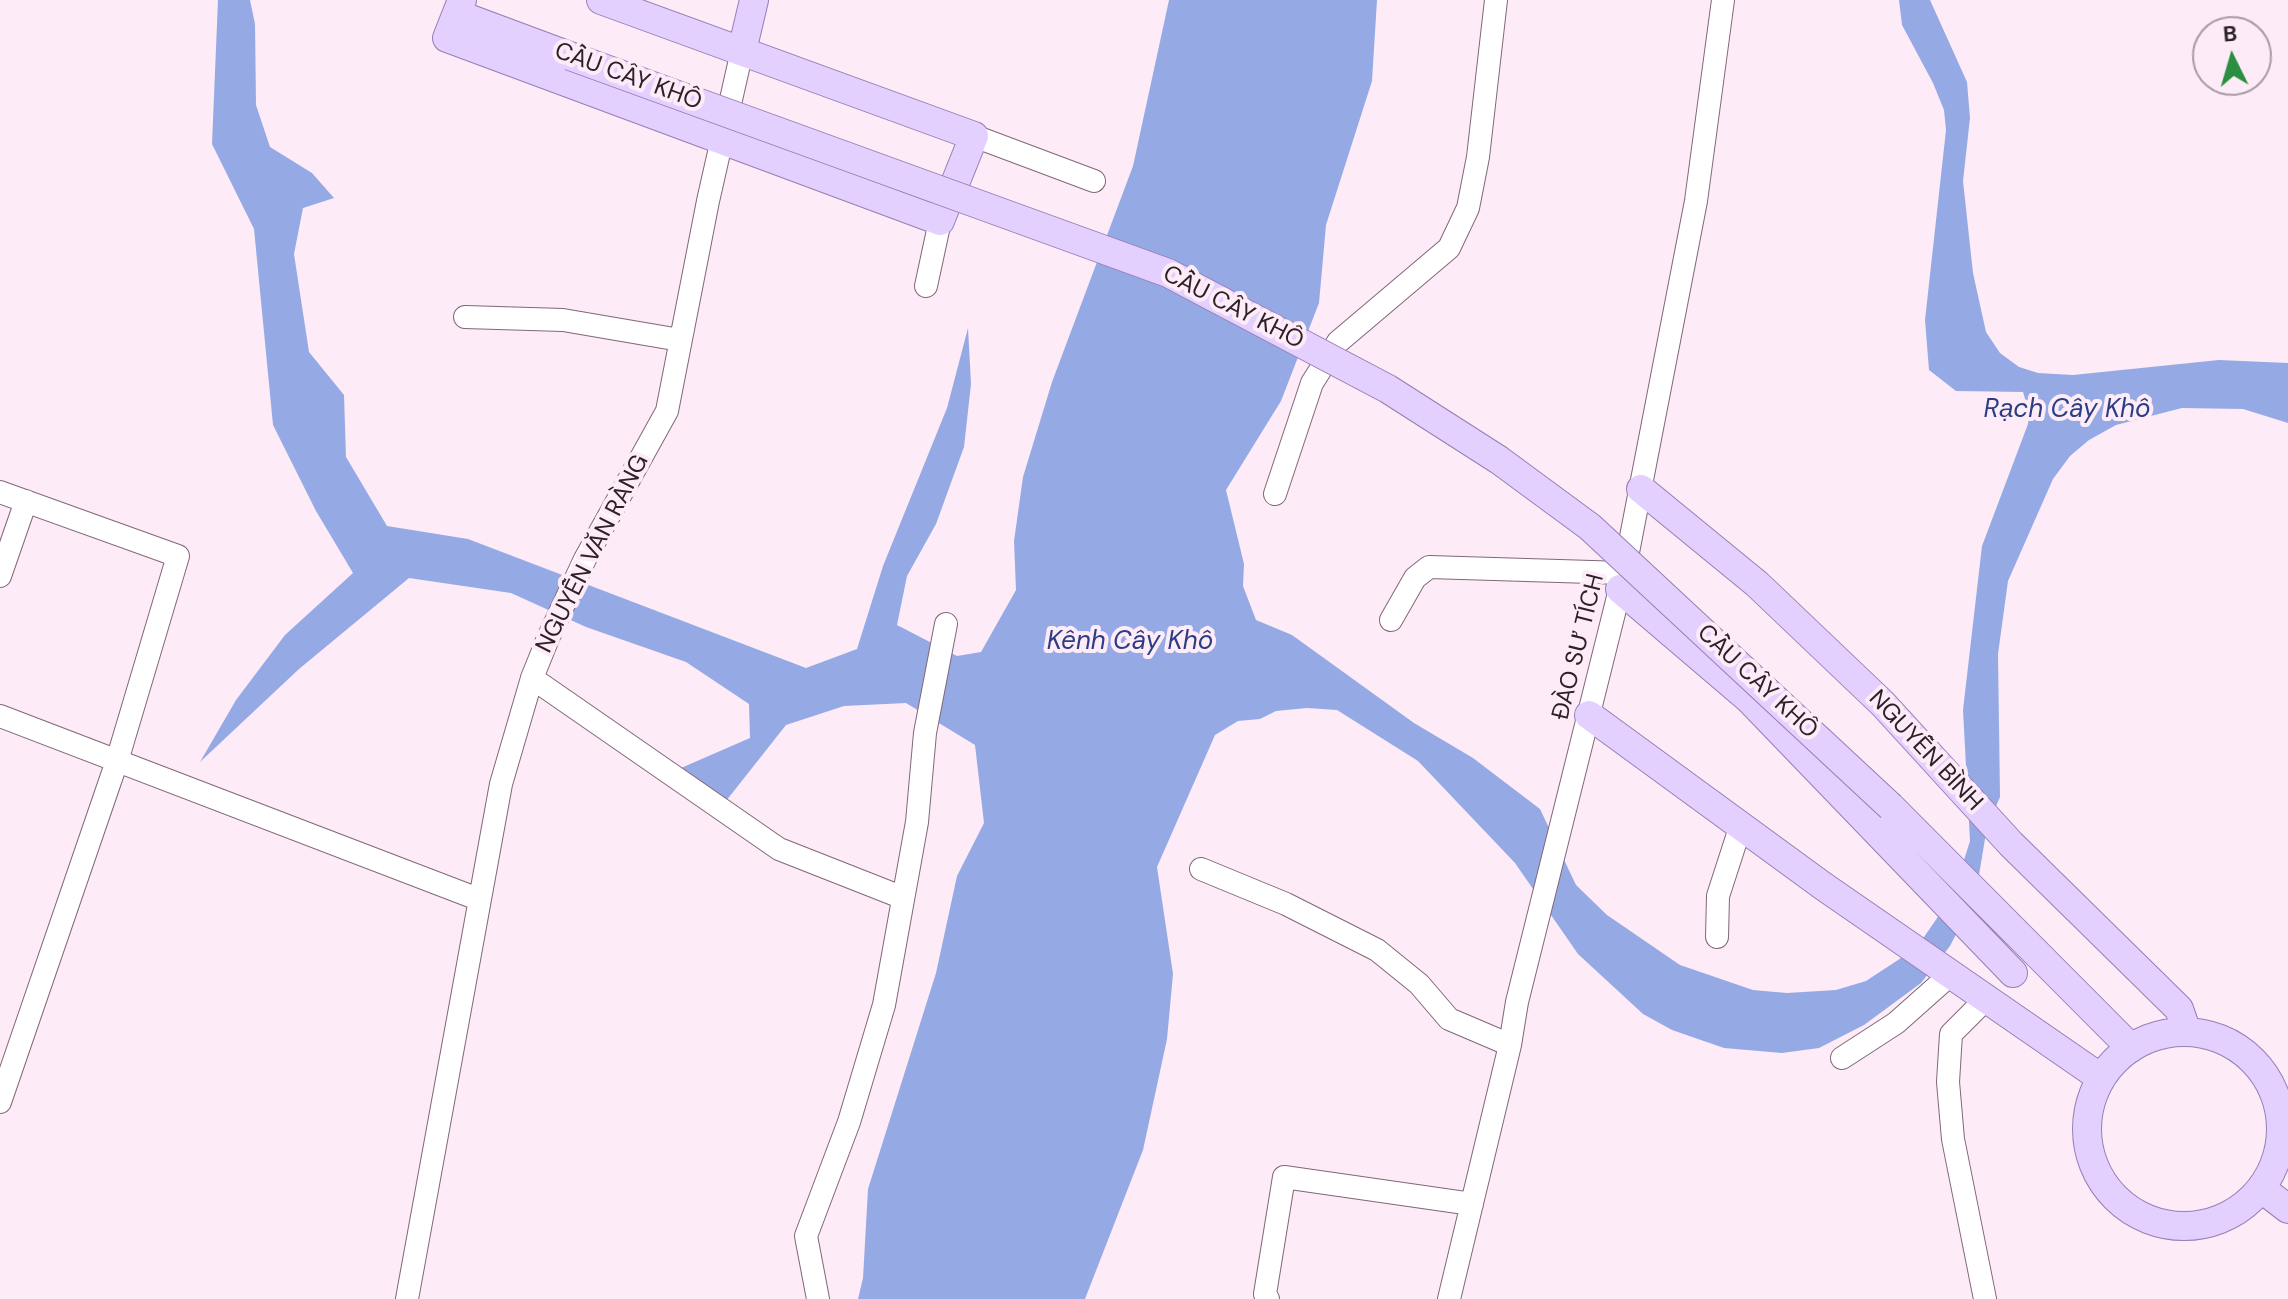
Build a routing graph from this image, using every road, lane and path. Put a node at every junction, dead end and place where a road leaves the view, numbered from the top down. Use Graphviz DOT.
graph roads {
  1 [pos="601,0"];
  2 [pos="754,0"];
  3 [pos="1496,0"];
  4 [pos="1723,0"];
  5 [pos="459,7"];
  6 [pos="742,51"];
  7 [pos="974,136"];
  8 [pos="722,139"];
  9 [pos="1094,181"];
  10 [pos="940,221"];
  11 [pos="926,286"];
  12 [pos="465,317"];
  13 [pos="680,340"];
  14 [pos="1641,489"];
  15 [pos="0,492"];
  16 [pos="1275,494"];
  17 [pos="26,501"];
  18 [pos="0,576"];
  19 [pos="1622,581"];
  20 [pos="1391,620"];
  21 [pos="946,624"];
  22 [pos="532,678"];
  23 [pos="1589,715"];
  24 [pos="0,716"];
  25 [pos="117,761"];
  26 [pos="1741,825"];
  27 [pos="1201,869"];
  28 [pos="901,897"];
  29 [pos="478,899"];
  30 [pos="1717,937"];
  31 [pos="2034,952"];
  32 [pos="1946,971"];
  33 [pos="2013,973"];
  34 [pos="1987,998"];
  35 [pos="2187,1032"];
  36 [pos="1510,1045"];
  37 [pos="2131,1048"];
  38 [pos="1842,1058"];
  39 [pos="7,1064"];
  40 [pos="2101,1078"];
  41 [pos="0,1102"];
  42 [pos="2262,1189"];
  43 [pos="1472,1204"];
  44 [pos="2288,1209"];
  45 [pos="407,1299"];
  46 [pos="818,1299"];
  47 [pos="1268,1299"];
  48 [pos="1449,1299"];
  49 [pos="1985,1299"];
  1 -- 6 [label="main road"];
  2 -- 6 [label="main road, NGUYỄN VĂN RÀNG"];
  3 -- 16 [label="street"];
  4 -- 14 [label="street, ĐÀO SƯ TÍCH"];
  5 -- 8 [label="main road"];
  5 -- 31 [label="main road, CẦU CÂY KHÔ, bridge"];
  6 -- 7 [label="main road"];
  6 -- 8 [label="street, NGUYỄN VĂN RÀNG"];
  7 -- 9 [label="street"];
  7 -- 10 [label="main road"];
  8 -- 10 [label="main road"];
  8 -- 13 [label="street, NGUYỄN VĂN RÀNG"];
  10 -- 11 [label="street"];
  12 -- 13 [label="street"];
  13 -- 22 [label="street, NGUYỄN VĂN RÀNG"];
  14 -- 19 [label="street, ĐÀO SƯ TÍCH"];
  14 -- 35 [label="main road, NGUYỄN BÌNH"];
  15 -- 17 [label="street"];
  17 -- 18 [label="street"];
  17 -- 25 [label="street"];
  19 -- 20 [label="street"];
  19 -- 23 [label="street, ĐÀO SƯ TÍCH"];
  19 -- 33 [label="main road"];
  21 -- 28 [label="street"];
  22 -- 28 [label="street"];
  22 -- 29 [label="street, NGUYỄN VĂN RÀNG"];
  23 -- 26 [label="main road"];
  23 -- 36 [label="street, ĐÀO SƯ TÍCH"];
  24 -- 25 [label="street"];
  25 -- 29 [label="street"];
  25 -- 39 [label="street"];
  26 -- 30 [label="street"];
  26 -- 32 [label="main road"];
  27 -- 36 [label="street"];
  28 -- 46 [label="street"];
  29 -- 45 [label="street, NGUYỄN VĂN RÀNG"];
  31 -- 33 [label="main road"];
  31 -- 37 [label="main road, CẦU CÂY KHÔ"];
  32 -- 34 [label="main road"];
  32 -- 38 [label="street"];
  33 -- 34 [label="main road"];
  34 -- 40 [label="main road"];
  34 -- 49 [label="street"];
  35 -- 37 [label="main road"];
  35 -- 42 [label="main road"];
  36 -- 43 [label="street, ĐÀO SƯ TÍCH"];
  37 -- 40 [label="main road"];
  39 -- 41 [label="street"];
  40 -- 42 [label="main road"];
  42 -- 44 [label="main road"];
  43 -- 47 [label="street"];
  43 -- 48 [label="street, ĐÀO SƯ TÍCH"];
}
